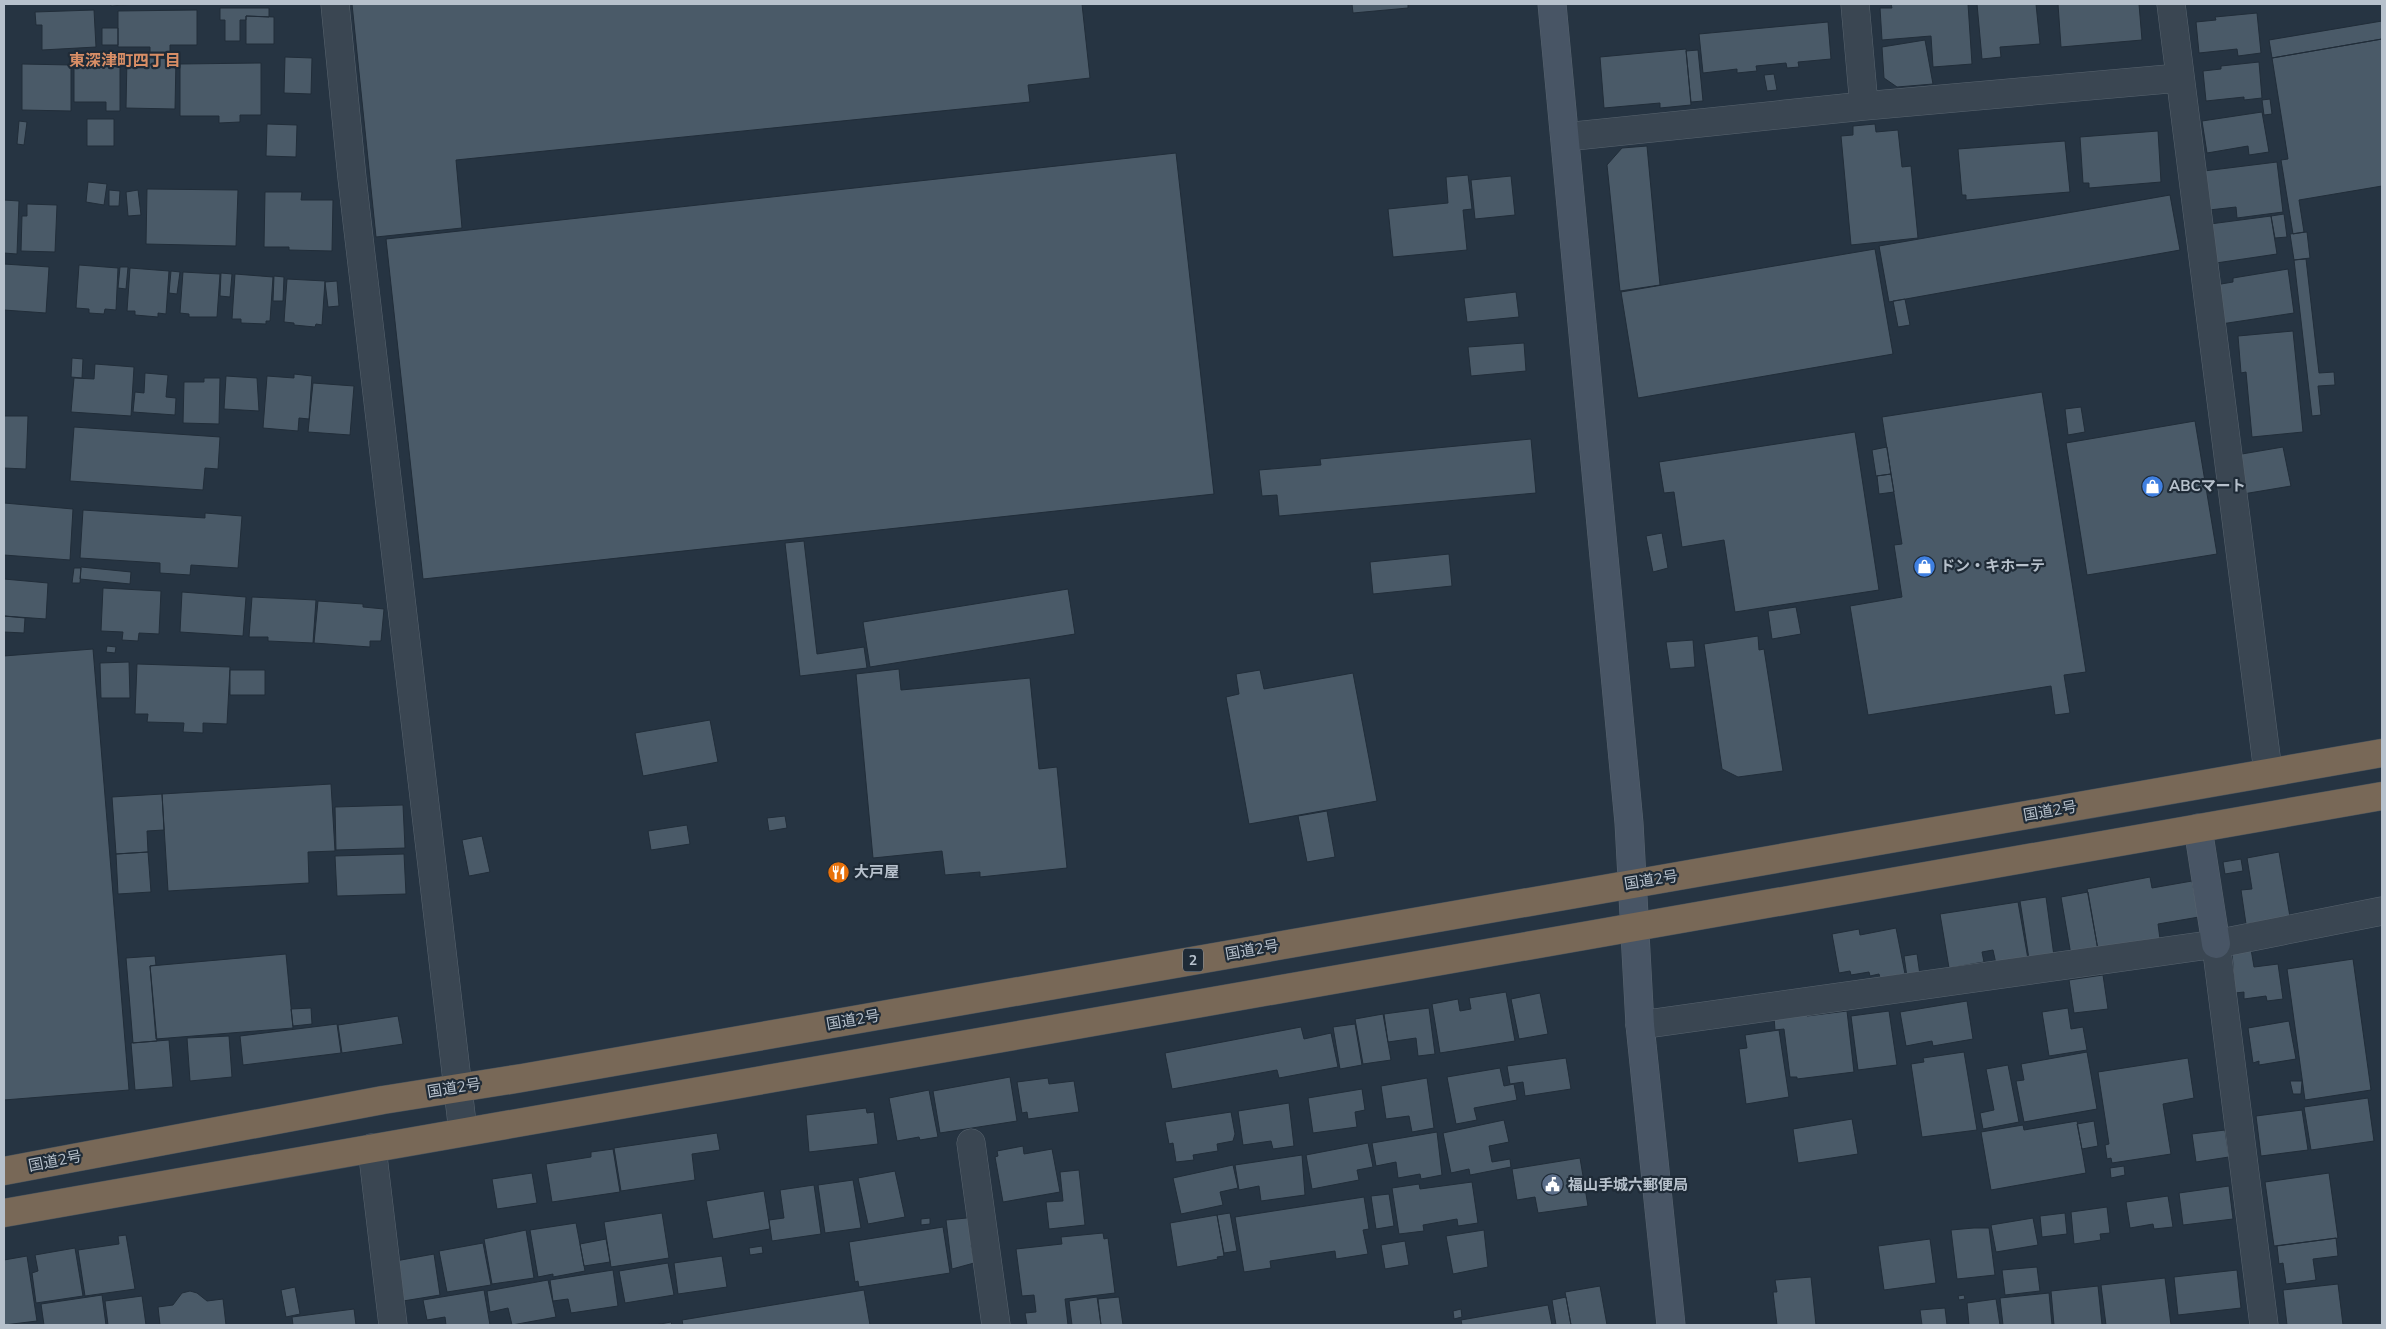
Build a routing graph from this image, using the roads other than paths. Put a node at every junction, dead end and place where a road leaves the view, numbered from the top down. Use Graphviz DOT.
graph roads {
  1 [pos="335,4"];
  2 [pos="1552,4"];
  3 [pos="1854,4"];
  4 [pos="2171,4"];
  5 [pos="2179,78"];
  6 [pos="1864,106"];
  7 [pos="1565,137"];
  8 [pos="2382,753"];
  9 [pos="2268,772"];
  10 [pos="2382,796"];
  11 [pos="2198,828"];
  12 [pos="1633,883"];
  13 [pos="2382,911"];
  14 [pos="1633,926"];
  15 [pos="2216,944"];
  16 [pos="1640,1025"];
  17 [pos="458,1088"];
  18 [pos="463,1132"];
  19 [pos="971,1143"];
  20 [pos="372,1148"];
  21 [pos="4,1171"];
  22 [pos="4,1214"];
  23 [pos="394,1325"];
  24 [pos="996,1325"];
  25 [pos="1671,1325"];
  26 [pos="2264,1325"];
  1 -- 17 [label="street"];
  2 -- 7 [label="street"];
  3 -- 6 [label="street"];
  4 -- 5 [label="street"];
  5 -- 6 [label="street"];
  5 -- 9 [label="street"];
  6 -- 7 [label="street"];
  7 -- 12 [label="street"];
  8 -- 9 [label="highway, 国道2号 / 2"];
  9 -- 12 [label="highway, 国道2号 / 2"];
  10 -- 11 [label="highway"];
  11 -- 14 [label="highway"];
  11 -- 15 [label="street"];
  12 -- 14 [label="street"];
  12 -- 17 [label="highway, 国道2号 / 2"];
  13 -- 15 [label="street"];
  14 -- 16 [label="street"];
  14 -- 18 [label="highway"];
  15 -- 16 [label="street"];
  15 -- 26 [label="street"];
  16 -- 25 [label="street"];
  17 -- 18 [label="street"];
  17 -- 21 [label="highway, 国道2号 / 2"];
  18 -- 20 [label="highway"];
  19 -- 24 [label="street"];
  20 -- 22 [label="highway"];
  20 -- 23 [label="street"];
}
